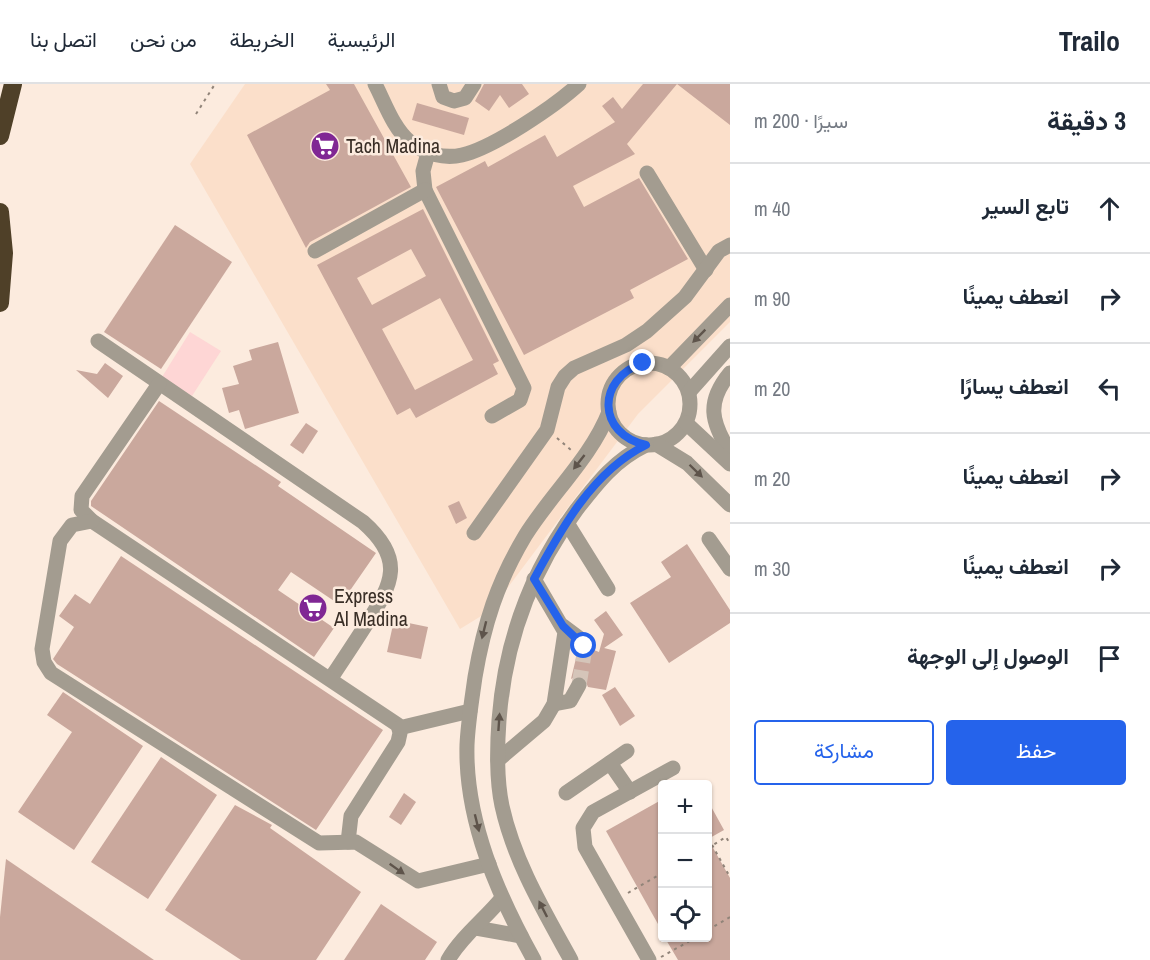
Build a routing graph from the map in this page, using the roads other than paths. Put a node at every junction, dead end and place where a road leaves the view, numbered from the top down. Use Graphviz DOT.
graph roads {
  1 [pos="13,84"];
  2 [pos="375,84"];
  3 [pos="439,84"];
  4 [pos="474,84"];
  5 [pos="579,84"];
  6 [pos="0,136"];
  7 [pos="428,153"];
  8 [pos="646,173"];
  9 [pos="425,190"];
  10 [pos="0,212"];
  11 [pos="730,245"];
  12 [pos="315,251"];
  13 [pos="706,270"];
  14 [pos="0,303"];
  15 [pos="730,305"];
  16 [pos="98,341"];
  17 [pos="730,346"];
  18 [pos="669,368"];
  19 [pos="730,373"];
  20 [pos="159,384"];
  21 [pos="689,392"];
  22 [pos="609,412"];
  23 [pos="492,416"];
  24 [pos="686,423"];
  25 [pos="651,445"];
  26 [pos="730,452"];
  27 [pos="730,464"];
  28 [pos="730,504"];
  29 [pos="92,520"];
  30 [pos="567,522"];
  31 [pos="474,533"];
  32 [pos="709,539"];
  33 [pos="730,568"];
  34 [pos="534,579"];
  35 [pos="608,589"];
  36 [pos="563,626"];
  37 [pos="585,648"];
  38 [pos="331,678"];
  39 [pos="579,685"];
  40 [pos="554,704"];
  41 [pos="470,711"];
  42 [pos="399,728"];
  43 [pos="627,751"];
  44 [pos="498,760"];
  45 [pos="610,763"];
  46 [pos="673,768"];
  47 [pos="630,792"];
  48 [pos="566,793"];
  49 [pos="348,842"];
  50 [pos="489,864"];
  51 [pos="502,898"];
  52 [pos="477,928"];
  53 [pos="521,936"];
  54 [pos="448,960"];
  55 [pos="534,960"];
  56 [pos="571,960"];
  57 [pos="649,960"];
  1 -- 6 [label="highway"];
  2 -- 7 [label="street"];
  3 -- 4 [label="street"];
  5 -- 7 [label="street"];
  7 -- 9 [label="street"];
  8 -- 13 [label="street"];
  9 -- 12 [label="street"];
  9 -- 23 [label="street"];
  10 -- 14 [label="highway"];
  11 -- 13 [label="street"];
  13 -- 31 [label="street"];
  15 -- 18 [label="street, one-way"];
  16 -- 20 [label="street"];
  17 -- 21 [label="street"];
  18 -- 21 [label="street"];
  18 -- 22 [label="street"];
  19 -- 26 [label="street"];
  20 -- 29 [label="street"];
  20 -- 38 [label="street"];
  21 -- 24 [label="street"];
  22 -- 25 [label="street"];
  22 -- 41 [label="street, one-way"];
  24 -- 25 [label="street"];
  24 -- 27 [label="street"];
  25 -- 28 [label="street, one-way"];
  25 -- 30 [label="street"];
  29 -- 38 [label="street"];
  29 -- 49 [label="street"];
  30 -- 34 [label="street"];
  30 -- 35 [label="street"];
  32 -- 33 [label="street"];
  34 -- 36 [label="street"];
  44 -- 34 [label="street, one-way"];
  36 -- 37 [label="street"];
  36 -- 40 [label="street"];
  38 -- 42 [label="street"];
  39 -- 40 [label="street"];
  40 -- 44 [label="street"];
  41 -- 42 [label="street"];
  41 -- 50 [label="street, one-way"];
  42 -- 49 [label="street"];
  43 -- 45 [label="street"];
  56 -- 44 [label="street, one-way"];
  45 -- 47 [label="street"];
  45 -- 48 [label="street"];
  46 -- 47 [label="street"];
  47 -- 57 [label="street"];
  49 -- 50 [label="street, one-way"];
  50 -- 51 [label="street"];
  51 -- 52 [label="street"];
  51 -- 53 [label="street"];
  52 -- 53 [label="street"];
  52 -- 54 [label="street"];
  53 -- 55 [label="street"];
}
